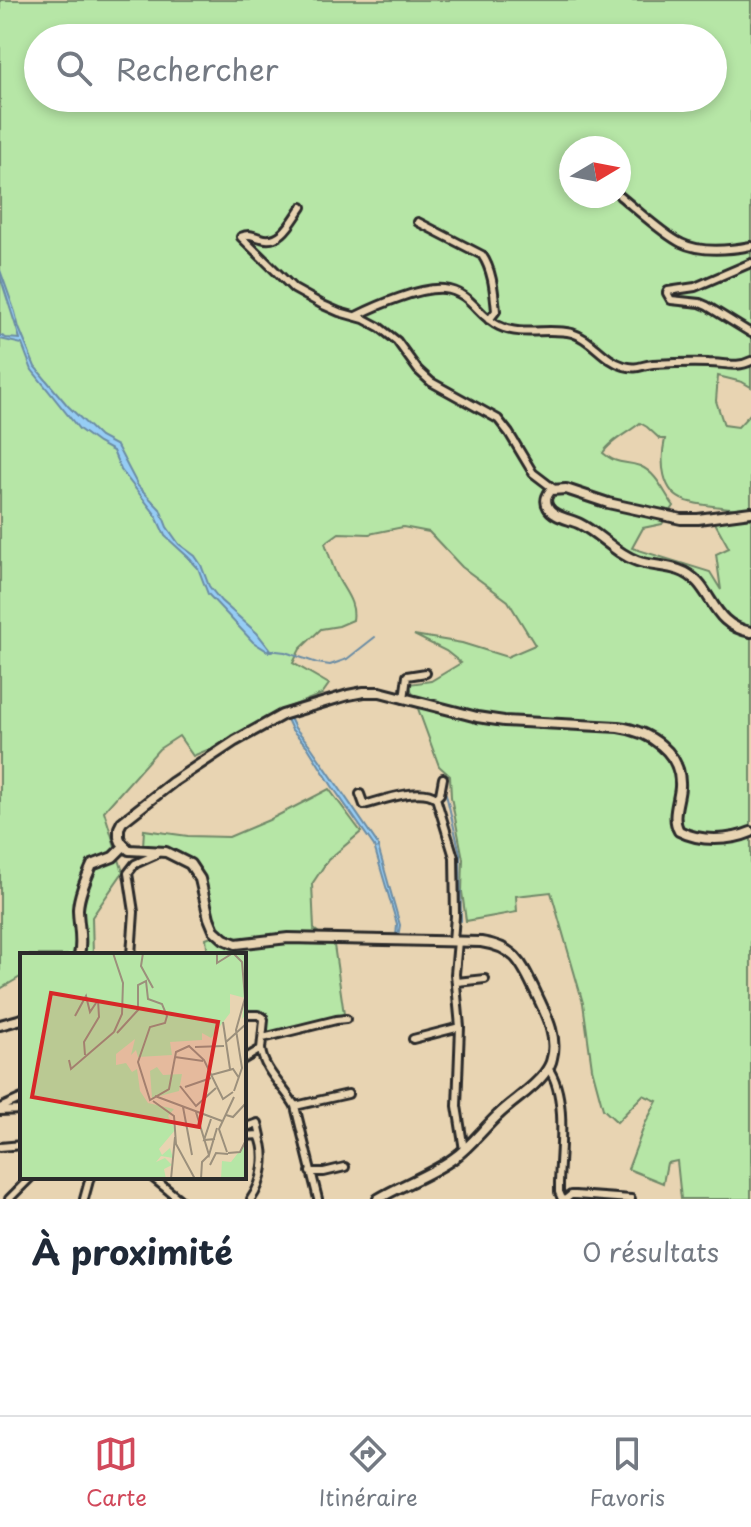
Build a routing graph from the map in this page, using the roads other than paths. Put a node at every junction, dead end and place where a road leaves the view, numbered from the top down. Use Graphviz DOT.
graph roads {
  1 [pos="631,204"];
  2 [pos="302,207"];
  3 [pos="418,222"];
  4 [pos="751,246"];
  5 [pos="751,263"];
  6 [pos="356,316"];
  7 [pos="489,320"];
  8 [pos="751,333"];
  9 [pos="751,361"];
  10 [pos="554,489"];
  11 [pos="751,512"];
  12 [pos="751,632"];
  13 [pos="426,673"];
  14 [pos="404,699"];
  15 [pos="443,778"];
  16 [pos="360,794"];
  17 [pos="436,798"];
  18 [pos="751,832"];
  19 [pos="124,846"];
  20 [pos="157,851"];
  21 [pos="455,941"];
  22 [pos="79,953"];
  23 [pos="131,953"];
  24 [pos="485,979"];
  25 [pos="457,982"];
  26 [pos="246,1015"];
  27 [pos="346,1019"];
  28 [pos="20,1020"];
  29 [pos="0,1025"];
  30 [pos="460,1027"];
  31 [pos="263,1038"];
  32 [pos="413,1039"];
  33 [pos="261,1049"];
  34 [pos="246,1058"];
  35 [pos="548,1068"];
  36 [pos="348,1094"];
  37 [pos="20,1099"];
  38 [pos="295,1106"];
  39 [pos="0,1109"];
  40 [pos="20,1110"];
  41 [pos="246,1127"];
  42 [pos="246,1136"];
  43 [pos="261,1136"];
  44 [pos="20,1145"];
  45 [pos="0,1147"];
  46 [pos="464,1150"];
  47 [pos="345,1167"];
  48 [pos="310,1172"];
  49 [pos="29,1179"];
  50 [pos="90,1179"];
  51 [pos="154,1179"];
  52 [pos="9,1199"];
  53 [pos="86,1199"];
  54 [pos="179,1199"];
  55 [pos="251,1199"];
  56 [pos="318,1199"];
  57 [pos="378,1199"];
  58 [pos="564,1199"];
  59 [pos="631,1199"];
  1 -- 4 [label="street"];
  2 -- 6 [label="street"];
  3 -- 7 [label="street"];
  5 -- 8 [label="street"];
  6 -- 7 [label="street"];
  6 -- 10 [label="street"];
  7 -- 9 [label="street"];
  10 -- 11 [label="main road"];
  10 -- 12 [label="main road"];
  13 -- 14 [label="street"];
  14 -- 18 [label="main road"];
  14 -- 19 [label="main road"];
  15 -- 17 [label="street"];
  16 -- 17 [label="street"];
  17 -- 21 [label="street"];
  19 -- 20 [label="main road"];
  19 -- 22 [label="main road"];
  20 -- 21 [label="main road"];
  20 -- 23 [label="street"];
  21 -- 25 [label="street"];
  21 -- 35 [label="main road"];
  24 -- 25 [label="street"];
  25 -- 30 [label="street"];
  26 -- 31 [label="street"];
  27 -- 31 [label="street"];
  28 -- 29 [label="main road"];
  30 -- 32 [label="street"];
  30 -- 46 [label="street"];
  31 -- 33 [label="street"];
  33 -- 34 [label="street"];
  33 -- 38 [label="street"];
  35 -- 46 [label="main road"];
  35 -- 58 [label="street"];
  36 -- 38 [label="street"];
  37 -- 39 [label="street"];
  38 -- 48 [label="street"];
  39 -- 40 [label="street"];
  41 -- 43 [label="street"];
  42 -- 43 [label="street"];
  43 -- 55 [label="street"];
  44 -- 45 [label="street"];
  46 -- 57 [label="main road"];
  47 -- 48 [label="street"];
  48 -- 56 [label="street"];
  49 -- 52 [label="street"];
  50 -- 53 [label="street"];
  51 -- 54 [label="street"];
  58 -- 59 [label="street"];
}
